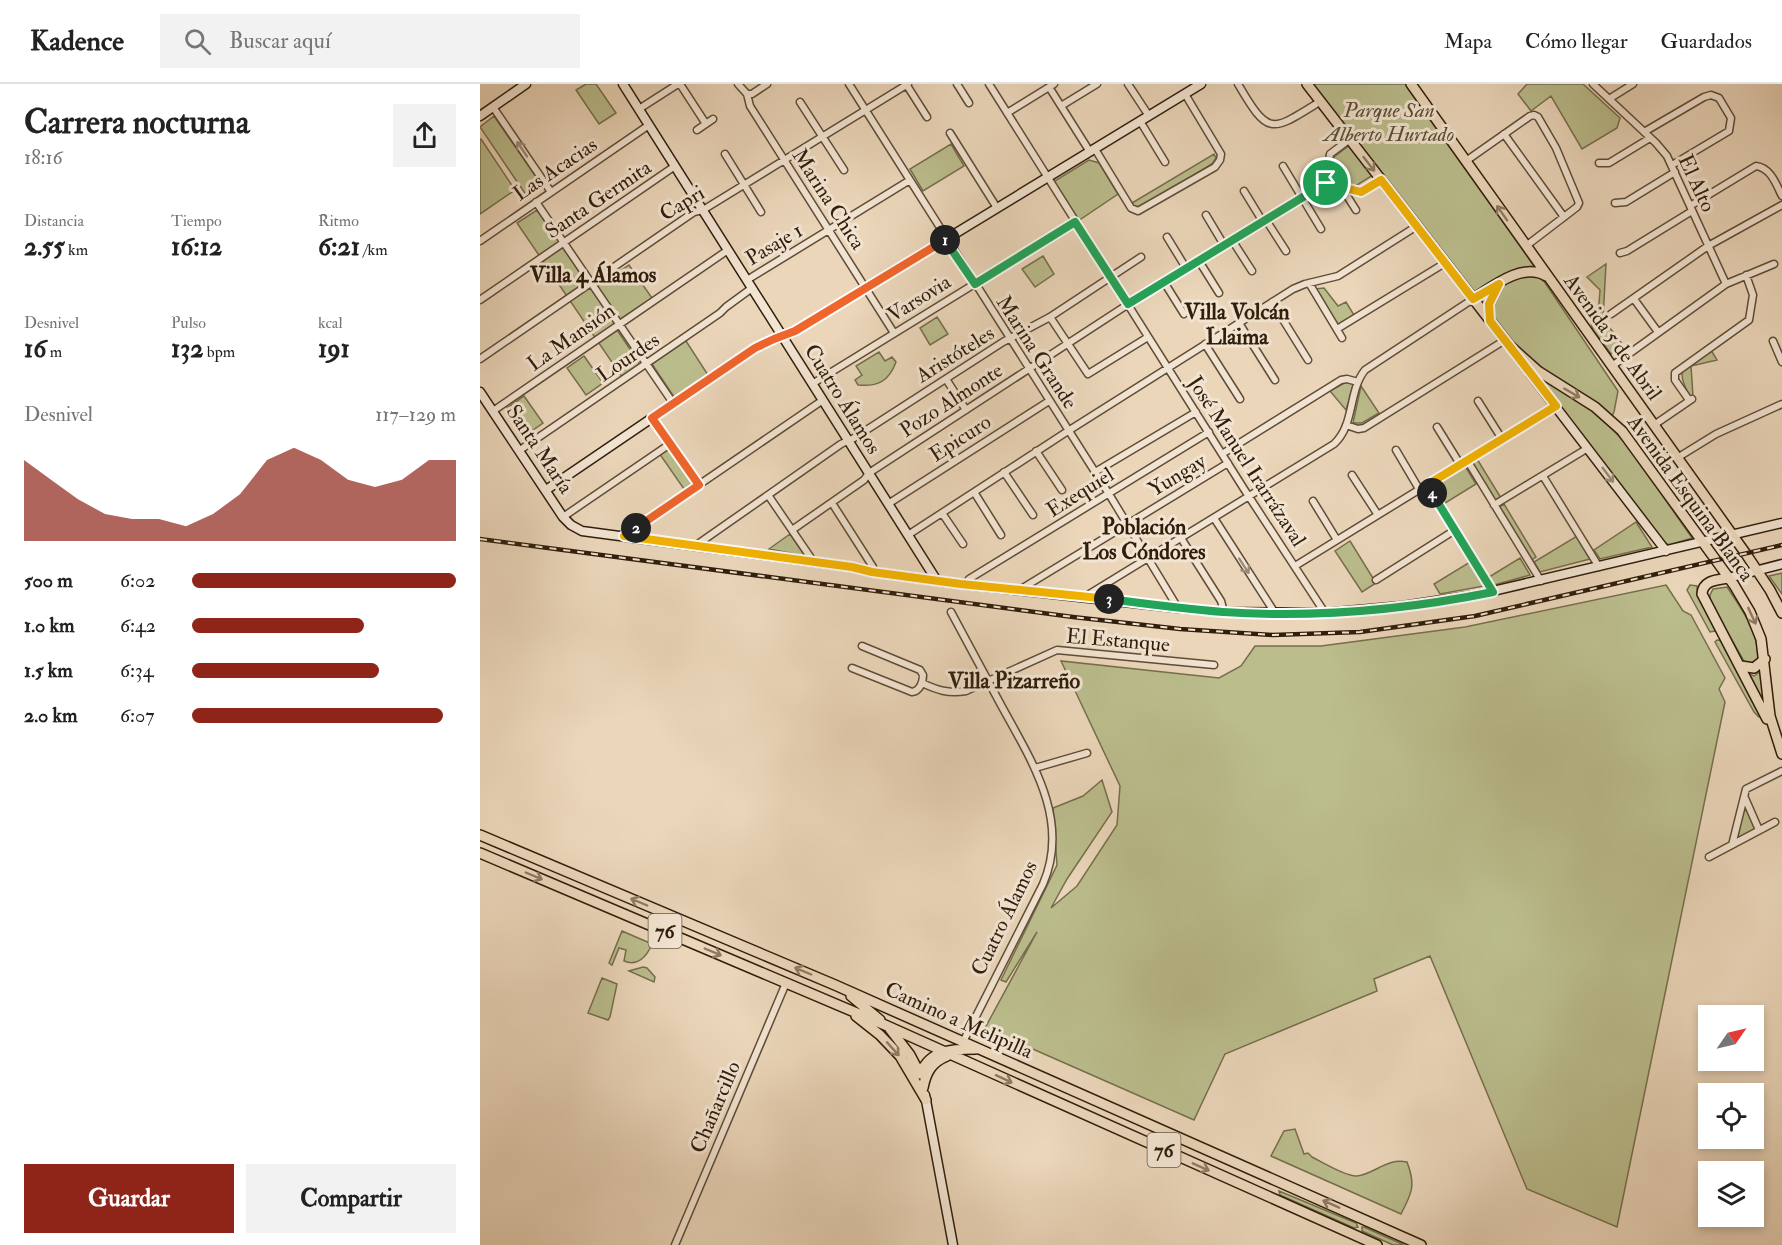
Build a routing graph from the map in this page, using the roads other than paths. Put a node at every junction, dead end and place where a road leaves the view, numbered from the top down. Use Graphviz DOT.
graph roads {
  1 [pos="526,84"];
  2 [pos="623,84"];
  3 [pos="679,84"];
  4 [pos="738,84"];
  5 [pos="766,84"];
  6 [pos="849,84"];
  7 [pos="907,84"];
  8 [pos="957,84"];
  9 [pos="989,84"];
  10 [pos="1096,84"];
  11 [pos="1128,84"];
  12 [pos="1201,84"];
  13 [pos="1238,84"];
  14 [pos="1307,84"];
  15 [pos="1411,84"];
  16 [pos="1593,84"];
  17 [pos="1633,84"];
  18 [pos="1051,85"];
  19 [pos="747,94"];
  20 [pos="1185,94"];
  21 [pos="1609,99"];
  22 [pos="1321,101"];
  23 [pos="800,102"];
  24 [pos="969,103"];
  25 [pos="1061,106"];
  26 [pos="493,107"];
  27 [pos="639,109"];
  28 [pos="866,110"];
  29 [pos="1007,113"];
  30 [pos="480,116"];
  31 [pos="1149,116"];
  32 [pos="927,117"];
  33 [pos="713,120"];
  34 [pos="1140,121"];
  35 [pos="706,124"];
  36 [pos="649,125"];
  37 [pos="697,130"];
  38 [pos="1644,132"];
  39 [pos="950,133"];
  40 [pos="1504,134"];
  41 [pos="823,136"];
  42 [pos="1650,138"];
  43 [pos="1350,139"];
  44 [pos="1092,150"];
  45 [pos="724,154"];
  46 [pos="784,160"];
  47 [pos="1466,161"];
  48 [pos="1165,162"];
  49 [pos="1599,163"];
  50 [pos="1672,165"];
  51 [pos="675,166"];
  52 [pos="1283,166"];
  53 [pos="844,170"];
  54 [pos="1675,172"];
  55 [pos="1048,177"];
  56 [pos="910,180"];
  57 [pos="1381,180"];
  58 [pos="1326,183"];
  59 [pos="744,185"];
  60 [pos="1342,187"];
  61 [pos="1244,191"];
  62 [pos="551,192"];
  63 [pos="1782,196"];
  64 [pos="1302,197"];
  65 [pos="536,202"];
  66 [pos="1615,202"];
  67 [pos="1782,205"];
  68 [pos="997,208"];
  69 [pos="1691,208"];
  70 [pos="703,210"];
  71 [pos="1356,210"];
  72 [pos="761,212"];
  73 [pos="1206,215"];
  74 [pos="1564,217"];
  75 [pos="1264,221"];
  76 [pos="1075,222"];
  77 [pos="1417,226"];
  78 [pos="1321,229"];
  79 [pos="829,230"];
  80 [pos="1167,237"];
  81 [pos="947,239"];
  82 [pos="1232,240"];
  83 [pos="480,241"];
  84 [pos="564,243"];
  85 [pos="1224,245"];
  86 [pos="1526,246"];
  87 [pos="1708,246"];
  88 [pos="728,250"];
  89 [pos="1286,251"];
  90 [pos="1620,253"];
  91 [pos="1141,257"];
  92 [pos="1199,261"];
  93 [pos="1445,263"];
  94 [pos="1774,264"];
  95 [pos="1186,268"];
  96 [pos="1252,271"];
  97 [pos="1746,275"];
  98 [pos="1110,277"];
  99 [pos="1548,278"];
  100 [pos="747,280"];
  101 [pos="1164,282"];
  102 [pos="591,283"];
  103 [pos="1309,283"];
  104 [pos="975,284"];
  105 [pos="1499,284"];
  106 [pos="1726,284"];
  107 [pos="752,288"];
  108 [pos="867,288"];
  109 [pos="1219,293"];
  110 [pos="1473,299"];
  111 [pos="1634,299"];
  112 [pos="480,300"];
  113 [pos="1272,302"];
  114 [pos="1128,304"];
  115 [pos="1184,314"];
  116 [pos="1611,314"];
  117 [pos="1050,317"];
  118 [pos="1490,321"];
  119 [pos="1239,323"];
  120 [pos="619,324"];
  121 [pos="1337,330"];
  122 [pos="1658,332"];
  123 [pos="894,333"];
  124 [pos="782,336"];
  125 [pos="1148,337"];
  126 [pos="1342,338"];
  127 [pos="1009,339"];
  128 [pos="1773,341"];
  129 [pos="1507,342"];
  130 [pos="1068,344"];
  131 [pos="1205,344"];
  132 [pos="480,359"];
  133 [pos="1308,360"];
  134 [pos="1782,362"];
  135 [pos="646,364"];
  136 [pos="1612,366"];
  137 [pos="1167,367"];
  138 [pos="1029,369"];
  139 [pos="946,379"];
  140 [pos="1275,380"];
  141 [pos="1358,382"];
  142 [pos="812,384"];
  143 [pos="480,392"];
  144 [pos="1240,399"];
  145 [pos="823,400"];
  146 [pos="1049,400"];
  147 [pos="1478,401"];
  148 [pos="673,404"];
  149 [pos="1782,404"];
  150 [pos="1556,406"];
  151 [pos="966,410"];
  152 [pos="493,411"];
  153 [pos="1196,412"];
  154 [pos="652,418"];
  155 [pos="1346,425"];
  156 [pos="1654,425"];
  157 [pos="1437,427"];
  158 [pos="1068,430"];
  159 [pos="1209,432"];
  160 [pos="1502,439"];
  161 [pos="848,441"];
  162 [pos="670,444"];
  163 [pos="1588,448"];
  164 [pos="520,450"];
  165 [pos="1396,450"];
  166 [pos="1036,452"];
  167 [pos="1222,454"];
  168 [pos="1677,458"];
  169 [pos="1467,460"];
  170 [pos="1228,463"];
  171 [pos="1460,464"];
  172 [pos="1004,472"];
  173 [pos="1095,472"];
  174 [pos="869,473"];
  175 [pos="1352,475"];
  176 [pos="1543,476"];
  177 [pos="699,485"];
  178 [pos="1427,485"];
  179 [pos="1419,489"];
  180 [pos="546,490"];
  181 [pos="1062,490"];
  182 [pos="974,492"];
  183 [pos="1109,494"];
  184 [pos="768,495"];
  185 [pos="1249,496"];
  186 [pos="1313,501"];
  187 [pos="832,502"];
  188 [pos="888,504"];
  189 [pos="1494,505"];
  190 [pos="942,513"];
  191 [pos="1033,515"];
  192 [pos="1378,515"];
  193 [pos="1782,515"];
  194 [pos="563,517"];
  195 [pos="1214,518"];
  196 [pos="1782,523"];
  197 [pos="1127,525"];
  198 [pos="1769,526"];
  199 [pos="792,530"];
  200 [pos="1455,530"];
  201 [pos="1732,534"];
  202 [pos="908,535"];
  203 [pos="1001,535"];
  204 [pos="624,536"];
  205 [pos="1181,538"];
  206 [pos="1337,540"];
  207 [pos="1702,542"];
  208 [pos="963,543"];
  209 [pos="695,546"];
  210 [pos="1666,551"];
  211 [pos="1148,558"];
  212 [pos="813,561"];
  213 [pos="1782,564"];
  214 [pos="1295,566"];
  215 [pos="852,567"];
  216 [pos="873,567"];
  217 [pos="1599,567"];
  218 [pos="1757,570"];
  219 [pos="935,578"];
  220 [pos="1728,578"];
  221 [pos="969,579"];
  222 [pos="1376,580"];
  223 [pos="1541,581"];
  224 [pos="1021,590"];
  225 [pos="1493,592"];
  226 [pos="1086,596"];
  227 [pos="1178,608"];
  228 [pos="951,612"];
  229 [pos="1224,612"];
  230 [pos="1275,613"];
  231 [pos="1325,613"];
  232 [pos="1782,613"];
  233 [pos="862,646"];
  234 [pos="1765,659"];
  235 [pos="1214,665"];
  236 [pos="1740,666"];
  237 [pos="852,668"];
  238 [pos="988,682"];
  239 [pos="922,683"];
  240 [pos="1772,726"];
  241 [pos="1087,753"];
  242 [pos="1782,754"];
  243 [pos="1035,768"];
  244 [pos="1782,771"];
  245 [pos="1744,797"];
  246 [pos="1775,822"];
  247 [pos="1759,830"];
  248 [pos="480,835"];
  249 [pos="1732,845"];
  250 [pos="507,846"];
  251 [pos="480,853"];
  252 [pos="1709,857"];
  253 [pos="500,862"];
  254 [pos="786,983"];
  255 [pos="835,985"];
  256 [pos="850,1010"];
  257 [pos="885,1025"];
  258 [pos="963,1042"];
  259 [pos="979,1049"];
  260 [pos="947,1052"];
  261 [pos="920,1074"];
  262 [pos="1034,1074"];
  263 [pos="923,1088"];
  264 [pos="1027,1089"];
  265 [pos="926,1100"];
  266 [pos="1276,1180"];
  267 [pos="1269,1196"];
  268 [pos="675,1245"];
  269 [pos="953,1245"];
  270 [pos="1377,1245"];
  271 [pos="1421,1245"];
  1 -- 26 [label="street"];
  2 -- 27 [label="street, Cuatro Álamos"];
  3 -- 27 [label="street"];
  3 -- 35 [label="street"];
  4 -- 19 [label="street, Marina Chica"];
  5 -- 19 [label="street"];
  6 -- 28 [label="street, Marina Grande"];
  7 -- 28 [label="street, Capri"];
  7 -- 32 [label="street"];
  8 -- 24 [label="street"];
  9 -- 29 [label="street, José Manuel Irarrázaval"];
  10 -- 25 [label="street"];
  11 -- 31 [label="street"];
  12 -- 20 [label="street"];
  13 -- 22 [label="street"];
  14 -- 22 [label="main road, Avenida Esquina Blanca"];
  15 -- 47 [label="main road, Avenida 5 de Abril"];
  16 -- 21 [label="street, El Alto"];
  17 -- 21 [label="street"];
  18 -- 25 [label="street"];
  18 -- 29 [label="street"];
  19 -- 46 [label="street, Marina Chica"];
  20 -- 31 [label="street"];
  20 -- 44 [label="street"];
  21 -- 38 [label="street, El Alto"];
  22 -- 43 [label="main road, Avenida Esquina Blanca"];
  23 -- 41 [label="street"];
  25 -- 44 [label="street"];
  26 -- 30 [label="street"];
  62 -- 26 [label="street, one-way"];
  27 -- 36 [label="street, Cuatro Álamos"];
  28 -- 41 [label="street, Capri"];
  28 -- 56 [label="street, Marina Grande"];
  29 -- 55 [label="street, José Manuel Irarrázaval"];
  31 -- 34 [label="street"];
  33 -- 35 [label="street"];
  34 -- 44 [label="street"];
  34 -- 48 [label="street"];
  35 -- 37 [label="street"];
  36 -- 51 [label="street, Cuatro Álamos"];
  36 -- 62 [label="street, Las Acacias"];
  38 -- 42 [label="street, El Alto"];
  38 -- 50 [label="street"];
  39 -- 68 [label="street"];
  40 -- 47 [label="street"];
  40 -- 74 [label="street"];
  40 -- 74 [label="street"];
  41 -- 46 [label="street, Capri"];
  41 -- 53 [label="street"];
  42 -- 49 [label="street"];
  42 -- 50 [label="street, El Alto"];
  43 -- 57 [label="main road, Avenida Esquina Blanca, one-way"];
  43 -- 58 [label="street"];
  44 -- 55 [label="street"];
  45 -- 59 [label="street"];
  46 -- 59 [label="street, Capri"];
  46 -- 79 [label="street, Marina Chica"];
  86 -- 47 [label="main road, Avenida 5 de Abril, one-way"];
  50 -- 54 [label="street, El Alto"];
  51 -- 70 [label="street, Cuatro Álamos"];
  51 -- 84 [label="street, Santa Germita"];
  52 -- 64 [label="street"];
  54 -- 66 [label="street"];
  54 -- 69 [label="street, El Alto"];
  55 -- 68 [label="street"];
  55 -- 76 [label="street, José Manuel Irarrázaval"];
  56 -- 79 [label="street, Pasaje 1"];
  56 -- 81 [label="street, Marina Grande"];
  57 -- 60 [label="street"];
  57 -- 77 [label="main road, Avenida Esquina Blanca"];
  58 -- 60 [label="street"];
  58 -- 64 [label="street, Pozo Almonte"];
  59 -- 70 [label="street, Capri"];
  59 -- 72 [label="street"];
  60 -- 71 [label="street"];
  61 -- 75 [label="street"];
  62 -- 65 [label="street, Las Acacias"];
  63 -- 69 [label="street"];
  64 -- 75 [label="street, Pozo Almonte"];
  64 -- 78 [label="street"];
  65 -- 83 [label="street, Las Acacias"];
  65 -- 84 [label="street"];
  67 -- 87 [label="street"];
  68 -- 81 [label="street"];
  69 -- 87 [label="street, El Alto"];
  69 -- 90 [label="street"];
  70 -- 88 [label="street, Cuatro Álamos"];
  70 -- 102 [label="street, Capri"];
  73 -- 85 [label="street"];
  74 -- 86 [label="street"];
  75 -- 82 [label="street, Pozo Almonte"];
  75 -- 89 [label="street"];
  76 -- 98 [label="street, José Manuel Irarrázaval"];
  76 -- 104 [label="street, Varsovia"];
  77 -- 93 [label="main road, Avenida Esquina Blanca"];
  77 -- 103 [label="street"];
  79 -- 100 [label="street, Pasaje 1"];
  79 -- 108 [label="street, Marina Chica"];
  80 -- 95 [label="street"];
  81 -- 104 [label="street, Marina Grande"];
  81 -- 108 [label="street"];
  82 -- 85 [label="street, Pozo Almonte"];
  82 -- 96 [label="street"];
  84 -- 102 [label="street"];
  84 -- 112 [label="street, Santa Germita"];
  85 -- 92 [label="street, Pozo Almonte"];
  86 -- 99 [label="main road, Avenida 5 de Abril"];
  87 -- 106 [label="street, El Alto"];
  87 -- 111 [label="street"];
  88 -- 100 [label="street, Cuatro Álamos"];
  88 -- 120 [label="street, La Mansión"];
  91 -- 98 [label="street, Aristóteles"];
  92 -- 95 [label="street, Pozo Almonte"];
  92 -- 109 [label="street"];
  93 -- 110 [label="main road, Avenida Esquina Blanca"];
  93 -- 121 [label="street"];
  94 -- 97 [label="street"];
  95 -- 101 [label="street, Pozo Almonte"];
  97 -- 106 [label="street"];
  97 -- 156 [label="street"];
  98 -- 114 [label="street, José Manuel Irarrázaval"];
  98 -- 117 [label="street, Aristóteles"];
  99 -- 105 [label="main road"];
  99 -- 136 [label="main road, Avenida 5 de Abril"];
  100 -- 107 [label="street, Cuatro Álamos"];
  101 -- 114 [label="street, Pozo Almonte"];
  101 -- 115 [label="street"];
  102 -- 120 [label="street"];
  102 -- 132 [label="street, Capri"];
  103 -- 113 [label="street"];
  103 -- 121 [label="street"];
  104 -- 123 [label="street, Varsovia"];
  104 -- 127 [label="street, Marina Grande"];
  105 -- 110 [label="main road"];
  105 -- 118 [label="main road"];
  106 -- 122 [label="street"];
  107 -- 124 [label="street, Cuatro Álamos"];
  107 -- 135 [label="street, Lourdes"];
  108 -- 123 [label="street, Marina Chica"];
  108 -- 124 [label="street"];
  110 -- 118 [label="main road, Avenida Esquina Blanca"];
  110 -- 141 [label="street"];
  111 -- 116 [label="street"];
  111 -- 122 [label="street"];
  113 -- 119 [label="street"];
  113 -- 133 [label="street"];
  114 -- 125 [label="street, José Manuel Irarrázaval"];
  114 -- 130 [label="street, Pozo Almonte"];
  117 -- 127 [label="street, Aristóteles"];
  117 -- 130 [label="street"];
  118 -- 129 [label="main road, Avenida Esquina Blanca"];
  119 -- 131 [label="street"];
  119 -- 140 [label="street"];
  120 -- 135 [label="street"];
  120 -- 152 [label="street, La Mansión"];
  121 -- 126 [label="street"];
  122 -- 136 [label="street"];
  123 -- 142 [label="street, Varsovia"];
  124 -- 142 [label="street, Cuatro Álamos"];
  124 -- 148 [label="street"];
  125 -- 130 [label="street"];
  125 -- 137 [label="street, José Manuel Irarrázaval"];
  127 -- 138 [label="street, Marina Grande"];
  127 -- 139 [label="street, Aristóteles"];
  128 -- 134 [label="street"];
  129 -- 150 [label="street, Avenida Esquina Blanca"];
  129 -- 155 [label="street"];
  129 -- 207 [label="main road, Avenida Esquina Blanca, one-way"];
  130 -- 138 [label="street, Pozo Almonte"];
  131 -- 137 [label="street"];
  131 -- 144 [label="street"];
  135 -- 148 [label="street"];
  135 -- 164 [label="street, Lourdes"];
  136 -- 156 [label="main road, Avenida 5 de Abril"];
  137 -- 153 [label="street, José Manuel Irarrázaval"];
  137 -- 158 [label="street"];
  138 -- 146 [label="street, Marina Grande"];
  138 -- 151 [label="street, Pozo Almonte"];
  139 -- 151 [label="street"];
  139 -- 161 [label="street, Aristóteles"];
  141 -- 155 [label="street"];
  141 -- 167 [label="street, Yungay"];
  142 -- 145 [label="street, Cuatro Álamos"];
  143 -- 152 [label="street, Santa María"];
  145 -- 161 [label="street, Cuatro Álamos"];
  145 -- 177 [label="street"];
  146 -- 158 [label="street, Marina Grande"];
  146 -- 188 [label="street, Epicuro"];
  147 -- 160 [label="street"];
  148 -- 154 [label="street"];
  149 -- 168 [label="street"];
  150 -- 160 [label="street"];
  150 -- 163 [label="street, Avenida Esquina Blanca"];
  151 -- 174 [label="street, Pozo Almonte"];
  152 -- 164 [label="street, Santa María"];
  153 -- 159 [label="street, José Manuel Irarrázaval"];
  153 -- 173 [label="street"];
  154 -- 162 [label="street"];
  154 -- 180 [label="street"];
  155 -- 185 [label="street"];
  156 -- 168 [label="main road, Avenida 5 de Abril"];
  157 -- 171 [label="street"];
  158 -- 166 [label="street"];
  158 -- 173 [label="street, Marina Grande"];
  159 -- 167 [label="street, José Manuel Irarrázaval"];
  159 -- 183 [label="street, Exequiel"];
  160 -- 169 [label="street"];
  161 -- 174 [label="street, Cuatro Álamos"];
  161 -- 184 [label="street, Aristóteles"];
  162 -- 177 [label="street"];
  162 -- 194 [label="street"];
  163 -- 176 [label="street"];
  163 -- 210 [label="street, Avenida Esquina Blanca, one-way"];
  164 -- 180 [label="street, Santa María"];
  165 -- 179 [label="street"];
  166 -- 172 [label="street"];
  166 -- 181 [label="street"];
  167 -- 170 [label="street, José Manuel Irarrázaval"];
  168 -- 201 [label="main road, Avenida 5 de Abril"];
  169 -- 171 [label="street"];
  169 -- 189 [label="street"];
  170 -- 185 [label="street, José Manuel Irarrázaval"];
  170 -- 197 [label="street, Yungay"];
  171 -- 178 [label="street"];
  172 -- 182 [label="street"];
  172 -- 191 [label="street"];
  173 -- 183 [label="street, Marina Grande"];
  174 -- 187 [label="street, Pozo Almonte"];
  174 -- 188 [label="street, Cuatro Álamos"];
  175 -- 192 [label="street"];
  176 -- 189 [label="street"];
  176 -- 217 [label="street"];
  177 -- 204 [label="street"];
  178 -- 179 [label="street"];
  178 -- 200 [label="street"];
  179 -- 192 [label="street"];
  180 -- 194 [label="street, Santa María"];
  182 -- 190 [label="street"];
  182 -- 203 [label="street"];
  183 -- 197 [label="street, Marina Grande"];
  183 -- 221 [label="street, Exequiel"];
  184 -- 199 [label="street"];
  184 -- 209 [label="street, Aristóteles"];
  185 -- 195 [label="street"];
  185 -- 214 [label="street, José Manuel Irarrázaval"];
  186 -- 206 [label="street"];
  187 -- 199 [label="street, Pozo Almonte"];
  187 -- 216 [label="street"];
  188 -- 202 [label="street, Cuatro Álamos"];
  189 -- 223 [label="street"];
  190 -- 202 [label="street"];
  190 -- 208 [label="street"];
  192 -- 206 [label="street"];
  193 -- 198 [label="street"];
  194 -- 204 [label="street, Santa María"];
  195 -- 205 [label="street"];
  195 -- 230 [label="street, one-way"];
  196 -- 198 [label="street"];
  197 -- 211 [label="street, Marina Grande"];
  197 -- 224 [label="street, Yungay"];
  198 -- 201 [label="street"];
  199 -- 212 [label="street"];
  200 -- 222 [label="street"];
  200 -- 225 [label="street"];
  201 -- 207 [label="street"];
  201 -- 218 [label="main road, Avenida 5 de Abril"];
  202 -- 219 [label="street, Cuatro Álamos"];
  204 -- 209 [label="street"];
  205 -- 211 [label="street"];
  205 -- 229 [label="street"];
  206 -- 214 [label="street"];
  207 -- 210 [label="street"];
  207 -- 220 [label="main road, Avenida Esquina Blanca"];
  209 -- 212 [label="street"];
  210 -- 217 [label="street"];
  211 -- 226 [label="street"];
  211 -- 227 [label="street, Marina Grande"];
  212 -- 215 [label="street"];
  213 -- 218 [label="street"];
  214 -- 231 [label="street, José Manuel Irarrázaval"];
  215 -- 216 [label="street"];
  215 -- 219 [label="street"];
  216 -- 219 [label="street"];
  217 -- 223 [label="street"];
  218 -- 220 [label="street"];
  218 -- 232 [label="main road, Avenida 5 de Abril"];
  219 -- 221 [label="street"];
  219 -- 224 [label="street"];
  220 -- 234 [label="main road, Avenida Esquina Blanca, one-way"];
  220 -- 236 [label="main road"];
  221 -- 224 [label="street"];
  223 -- 225 [label="street"];
  224 -- 226 [label="street"];
  225 -- 231 [label="street"];
  226 -- 227 [label="street"];
  227 -- 229 [label="street"];
  228 -- 238 [label="street, Cuatro Álamos"];
  229 -- 230 [label="street"];
  230 -- 231 [label="street"];
  233 -- 239 [label="street"];
  234 -- 236 [label="main road"];
  234 -- 240 [label="main road, Avenida Esquina Blanca"];
  235 -- 238 [label="street, El Estanque"];
  236 -- 240 [label="main road"];
  237 -- 239 [label="street, El Estanque"];
  238 -- 239 [label="street, El Estanque"];
  238 -- 243 [label="street, Cuatro Álamos"];
  240 -- 242 [label="main road, Avenida Esquina Blanca"];
  241 -- 243 [label="street"];
  243 -- 258 [label="street, Cuatro Álamos"];
  244 -- 245 [label="street"];
  245 -- 247 [label="street"];
  245 -- 249 [label="street"];
  246 -- 247 [label="street"];
  247 -- 249 [label="street"];
  248 -- 250 [label="main road, Camino a Melipilla / 76"];
  249 -- 252 [label="street"];
  250 -- 253 [label="main road"];
  255 -- 250 [label="main road, Camino a Melipilla / 76, one-way"];
  251 -- 253 [label="main road, Camino a Melipilla / 76"];
  253 -- 254 [label="main road, Camino a Melipilla / 76, one-way"];
  254 -- 256 [label="main road, Camino a Melipilla / 76"];
  254 -- 268 [label="street, Chañarcillo"];
  255 -- 257 [label="main road"];
  255 -- 258 [label="main road, Camino a Melipilla / 76"];
  256 -- 257 [label="main road, Camino a Melipilla / 76"];
  256 -- 265 [label="main road, one-way"];
  257 -- 260 [label="main road, Camino a Melipilla / 76"];
  257 -- 261 [label="main road"];
  258 -- 259 [label="main road, Camino a Melipilla / 76"];
  259 -- 260 [label="main road"];
  259 -- 262 [label="main road, Camino a Melipilla / 76"];
  260 -- 261 [label="main road"];
  260 -- 263 [label="main road"];
  260 -- 264 [label="main road, Camino a Melipilla / 76, one-way"];
  261 -- 263 [label="street"];
  262 -- 264 [label="main road"];
  262 -- 266 [label="main road, Camino a Melipilla / 76"];
  263 -- 265 [label="street"];
  264 -- 267 [label="main road, Camino a Melipilla / 76, one-way"];
  265 -- 269 [label="street"];
  266 -- 267 [label="main road"];
  271 -- 266 [label="main road, Camino a Melipilla / 76, one-way"];
  267 -- 270 [label="main road, Camino a Melipilla / 76"];
}
